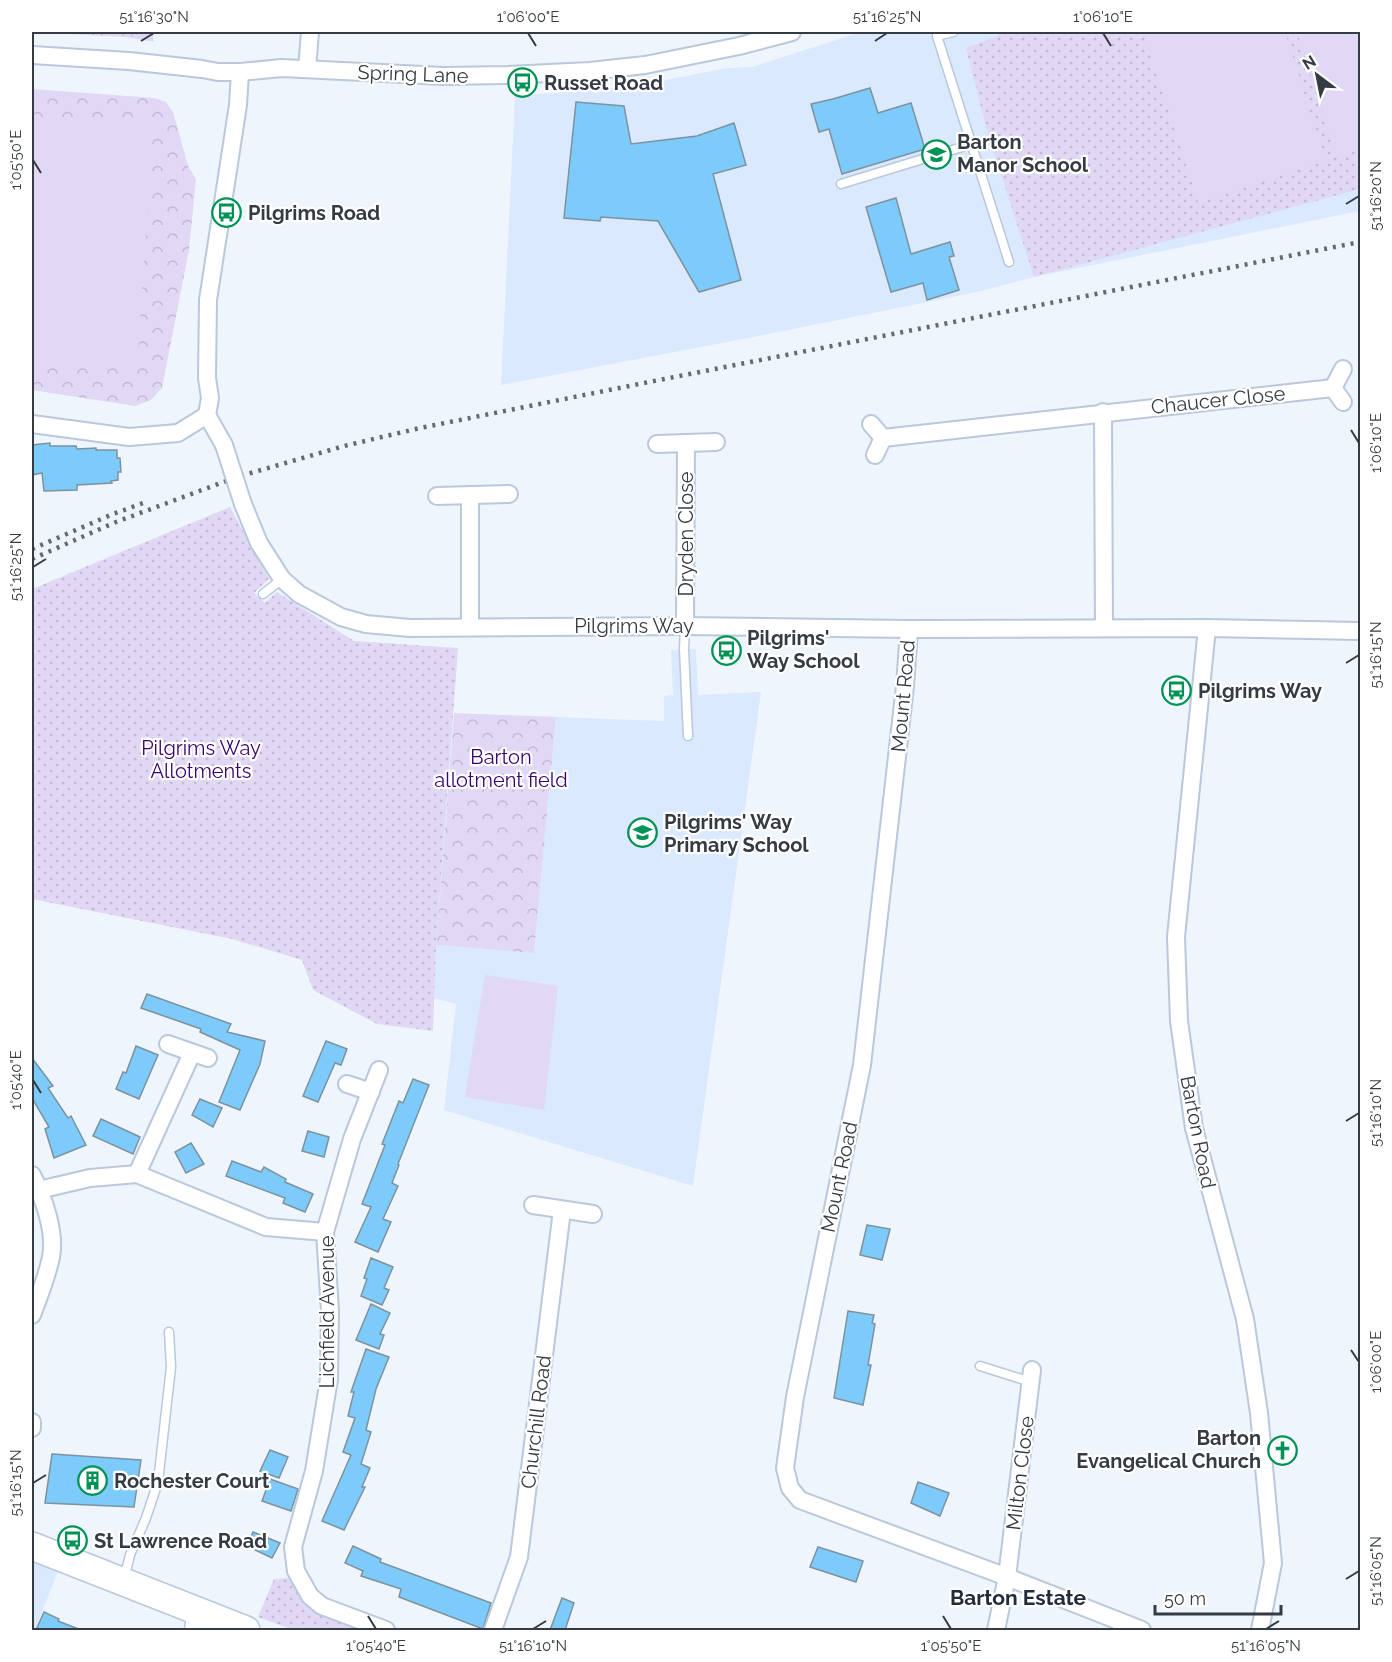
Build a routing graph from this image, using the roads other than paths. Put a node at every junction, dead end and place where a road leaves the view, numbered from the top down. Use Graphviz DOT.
graph roads {
  1 [pos="310,32"];
  2 [pos="792,32"];
  3 [pos="953,32"];
  4 [pos="32,55"];
  5 [pos="307,69"];
  6 [pos="240,72"];
  7 [pos="972,144"];
  8 [pos="841,184"];
  9 [pos="1009,262"];
  10 [pos="1343,369"];
  11 [pos="1333,388"];
  12 [pos="1343,402"];
  13 [pos="1102,412"];
  14 [pos="207,415"];
  15 [pos="32,424"];
  16 [pos="871,424"];
  17 [pos="883,438"];
  18 [pos="716,442"];
  19 [pos="686,443"];
  20 [pos="657,444"];
  21 [pos="874,455"];
  22 [pos="509,494"];
  23 [pos="470,495"];
  24 [pos="436,496"];
  25 [pos="282,579"];
  26 [pos="262,594"];
  27 [pos="686,626"];
  28 [pos="470,627"];
  29 [pos="1104,628"];
  30 [pos="1207,628"];
  31 [pos="909,629"];
  32 [pos="1360,631"];
  33 [pos="688,736"];
  34 [pos="168,1044"];
  35 [pos="379,1070"];
  36 [pos="347,1084"];
  37 [pos="370,1092"];
  38 [pos="137,1174"];
  39 [pos="35,1182"];
  40 [pos="533,1205"];
  41 [pos="562,1210"];
  42 [pos="593,1214"];
  43 [pos="325,1232"];
  44 [pos="32,1315"];
  45 [pos="169,1332"];
  46 [pos="980,1366"];
  47 [pos="1032,1376"];
  48 [pos="32,1422"];
  49 [pos="32,1428"];
  50 [pos="32,1546"];
  51 [pos="1007,1577"];
  52 [pos="123,1582"];
  53 [pos="198,1621"];
  54 [pos="246,1630"];
  55 [pos="383,1630"];
  56 [pos="493,1630"];
  57 [pos="996,1630"];
  58 [pos="1142,1630"];
  59 [pos="1260,1630"];
  1 -- 5 [label="street"];
  2 -- 5 [label="street, Spring Lane"];
  3 -- 7 [label="lane"];
  4 -- 6 [label="street, Spring Lane"];
  5 -- 6 [label="street, Spring Lane"];
  6 -- 14 [label="street"];
  7 -- 8 [label="lane"];
  7 -- 9 [label="lane"];
  10 -- 11 [label="street"];
  11 -- 12 [label="street"];
  11 -- 13 [label="street, Chaucer Close"];
  13 -- 17 [label="street, Chaucer Close"];
  13 -- 29 [label="street"];
  14 -- 15 [label="street"];
  14 -- 25 [label="street, Pilgrims Way, bridge"];
  16 -- 17 [label="street"];
  17 -- 21 [label="street"];
  18 -- 19 [label="street, Dryden Close"];
  19 -- 20 [label="street, Dryden Close"];
  19 -- 27 [label="street, Dryden Close"];
  22 -- 23 [label="street"];
  23 -- 24 [label="street"];
  23 -- 28 [label="street"];
  25 -- 26 [label="lane"];
  25 -- 28 [label="street, Pilgrims Way"];
  27 -- 28 [label="street, Pilgrims Way"];
  27 -- 31 [label="street, Pilgrims Way"];
  27 -- 33 [label="lane"];
  29 -- 30 [label="street, Pilgrims Way"];
  29 -- 31 [label="street, Pilgrims Way"];
  30 -- 32 [label="street, Pilgrims Way"];
  30 -- 59 [label="street, Barton Road"];
  31 -- 51 [label="street, Mount Road"];
  34 -- 38 [label="street"];
  35 -- 37 [label="street, Lichfield Avenue"];
  36 -- 37 [label="street"];
  37 -- 43 [label="street, Lichfield Avenue"];
  38 -- 39 [label="street"];
  38 -- 43 [label="street"];
  39 -- 44 [label="street"];
  40 -- 41 [label="street"];
  41 -- 42 [label="street"];
  41 -- 56 [label="street, Churchill Road"];
  43 -- 55 [label="street, Lichfield Avenue"];
  45 -- 52 [label="lane"];
  46 -- 47 [label="lane"];
  47 -- 51 [label="street, Milton Close"];
  48 -- 49 [label="street"];
  50 -- 52 [label="main road"];
  51 -- 57 [label="street"];
  51 -- 58 [label="street"];
  52 -- 53 [label="main road"];
  53 -- 54 [label="main road"];
}
